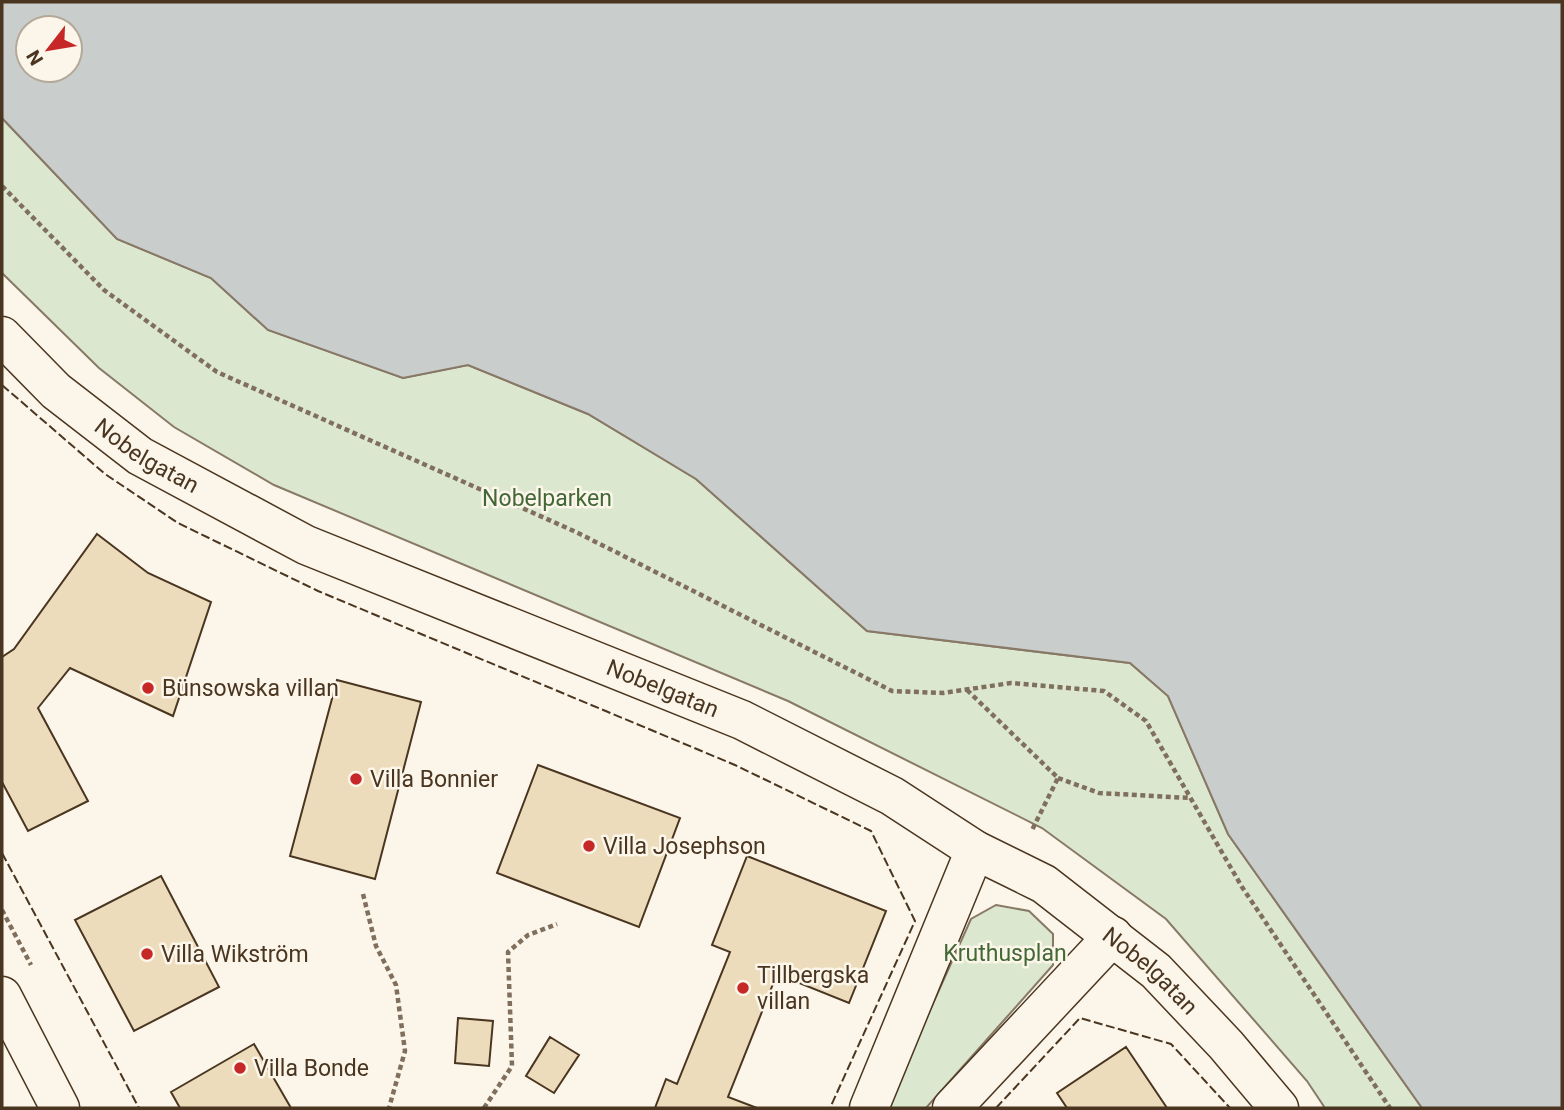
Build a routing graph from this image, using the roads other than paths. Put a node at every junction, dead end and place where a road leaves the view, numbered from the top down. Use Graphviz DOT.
graph roads {
  1 [pos="2,336"];
  2 [pos="975,850"];
  3 [pos="1113,936"];
  4 [pos="2,996"];
  5 [pos="60,1108"];
  6 [pos="869,1108"];
  7 [pos="952,1108"];
  8 [pos="1279,1108"];
  1 -- 2 [label="street, Nobelgatan"];
  2 -- 3 [label="street, Nobelgatan"];
  2 -- 6 [label="street"];
  3 -- 7 [label="street"];
  3 -- 8 [label="street, Nobelgatan"];
  4 -- 5 [label="street"];
}
